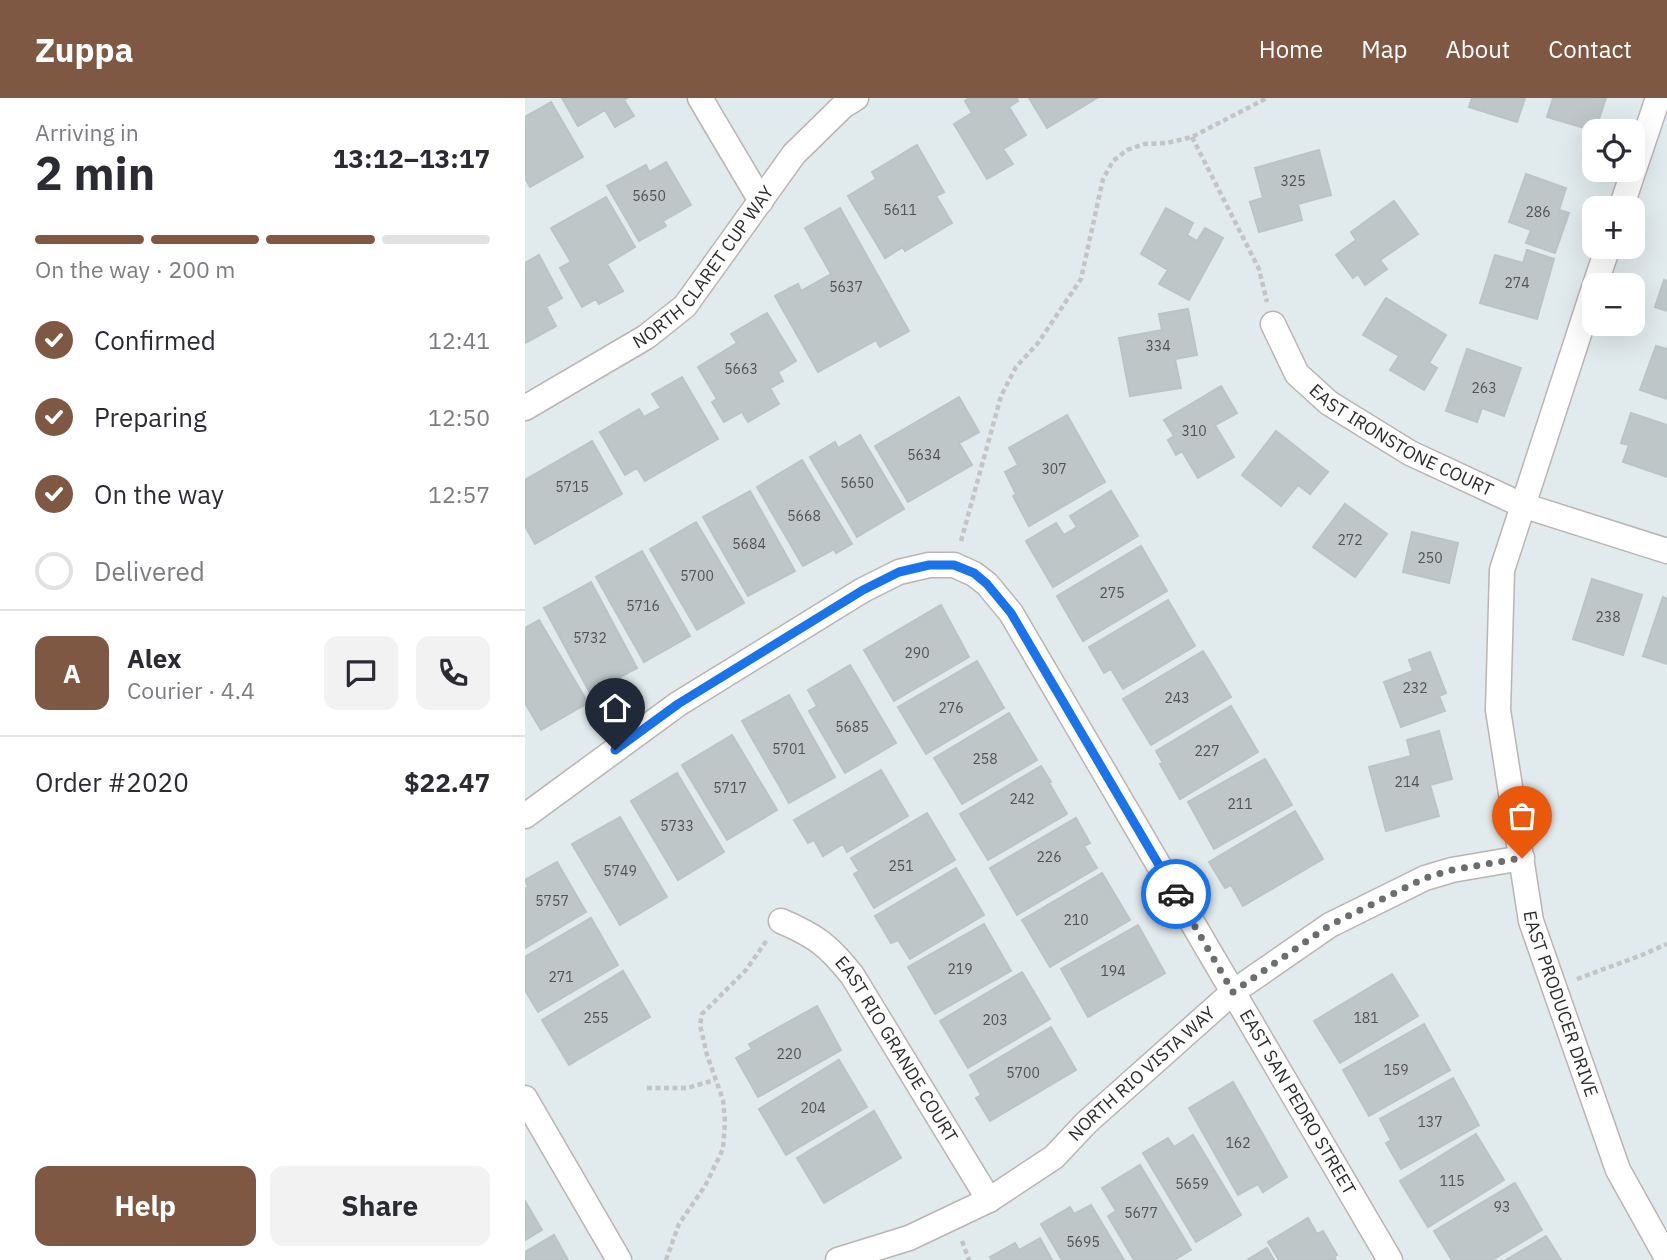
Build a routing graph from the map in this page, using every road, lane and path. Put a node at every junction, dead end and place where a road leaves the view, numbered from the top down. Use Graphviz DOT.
graph roads {
  1 [pos="701,98"];
  2 [pos="856,98"];
  3 [pos="1267,98"];
  4 [pos="1658,98"];
  5 [pos="1192,138"];
  6 [pos="1625,196"];
  7 [pos="761,201"];
  8 [pos="1273,324"];
  9 [pos="1582,326"];
  10 [pos="525,408"];
  11 [pos="1522,505"];
  12 [pos="1667,551"];
  13 [pos="954,565"];
  14 [pos="527,810"];
  15 [pos="1522,858"];
  16 [pos="781,921"];
  17 [pos="1667,944"];
  18 [pos="1553,984"];
  19 [pos="1233,992"];
  20 [pos="715,1080"];
  21 [pos="647,1088"];
  22 [pos="525,1098"];
  23 [pos="989,1200"];
  24 [pos="1663,1241"];
  25 [pos="619,1260"];
  26 [pos="666,1260"];
  27 [pos="838,1260"];
  28 [pos="1390,1260"];
  1 -- 7 [label="street"];
  2 -- 7 [label="street, NORTH CLARET CUP WAY"];
  3 -- 5 [label="path"];
  4 -- 6 [label="street"];
  5 -- 8 [label="path"];
  5 -- 13 [label="path"];
  7 -- 10 [label="street, NORTH CLARET CUP WAY"];
  8 -- 11 [label="street, EAST IRONSTONE COURT"];
  9 -- 11 [label="street, EAST PRODUCER DRIVE"];
  11 -- 12 [label="street, EAST IRONSTONE COURT"];
  11 -- 15 [label="street, EAST PRODUCER DRIVE"];
  13 -- 14 [label="street"];
  13 -- 19 [label="street, EAST SAN PEDRO STREET"];
  15 -- 18 [label="street, EAST PRODUCER DRIVE"];
  15 -- 19 [label="street, NORTH RIO VISTA WAY"];
  16 -- 20 [label="path"];
  16 -- 23 [label="street, EAST RIO GRANDE COURT"];
  17 -- 18 [label="path"];
  18 -- 24 [label="street, EAST PRODUCER DRIVE"];
  19 -- 23 [label="street, NORTH RIO VISTA WAY"];
  19 -- 28 [label="street, EAST SAN PEDRO STREET"];
  20 -- 21 [label="path"];
  20 -- 26 [label="path"];
  22 -- 25 [label="street"];
  23 -- 27 [label="street, NORTH RIO VISTA WAY"];
}
